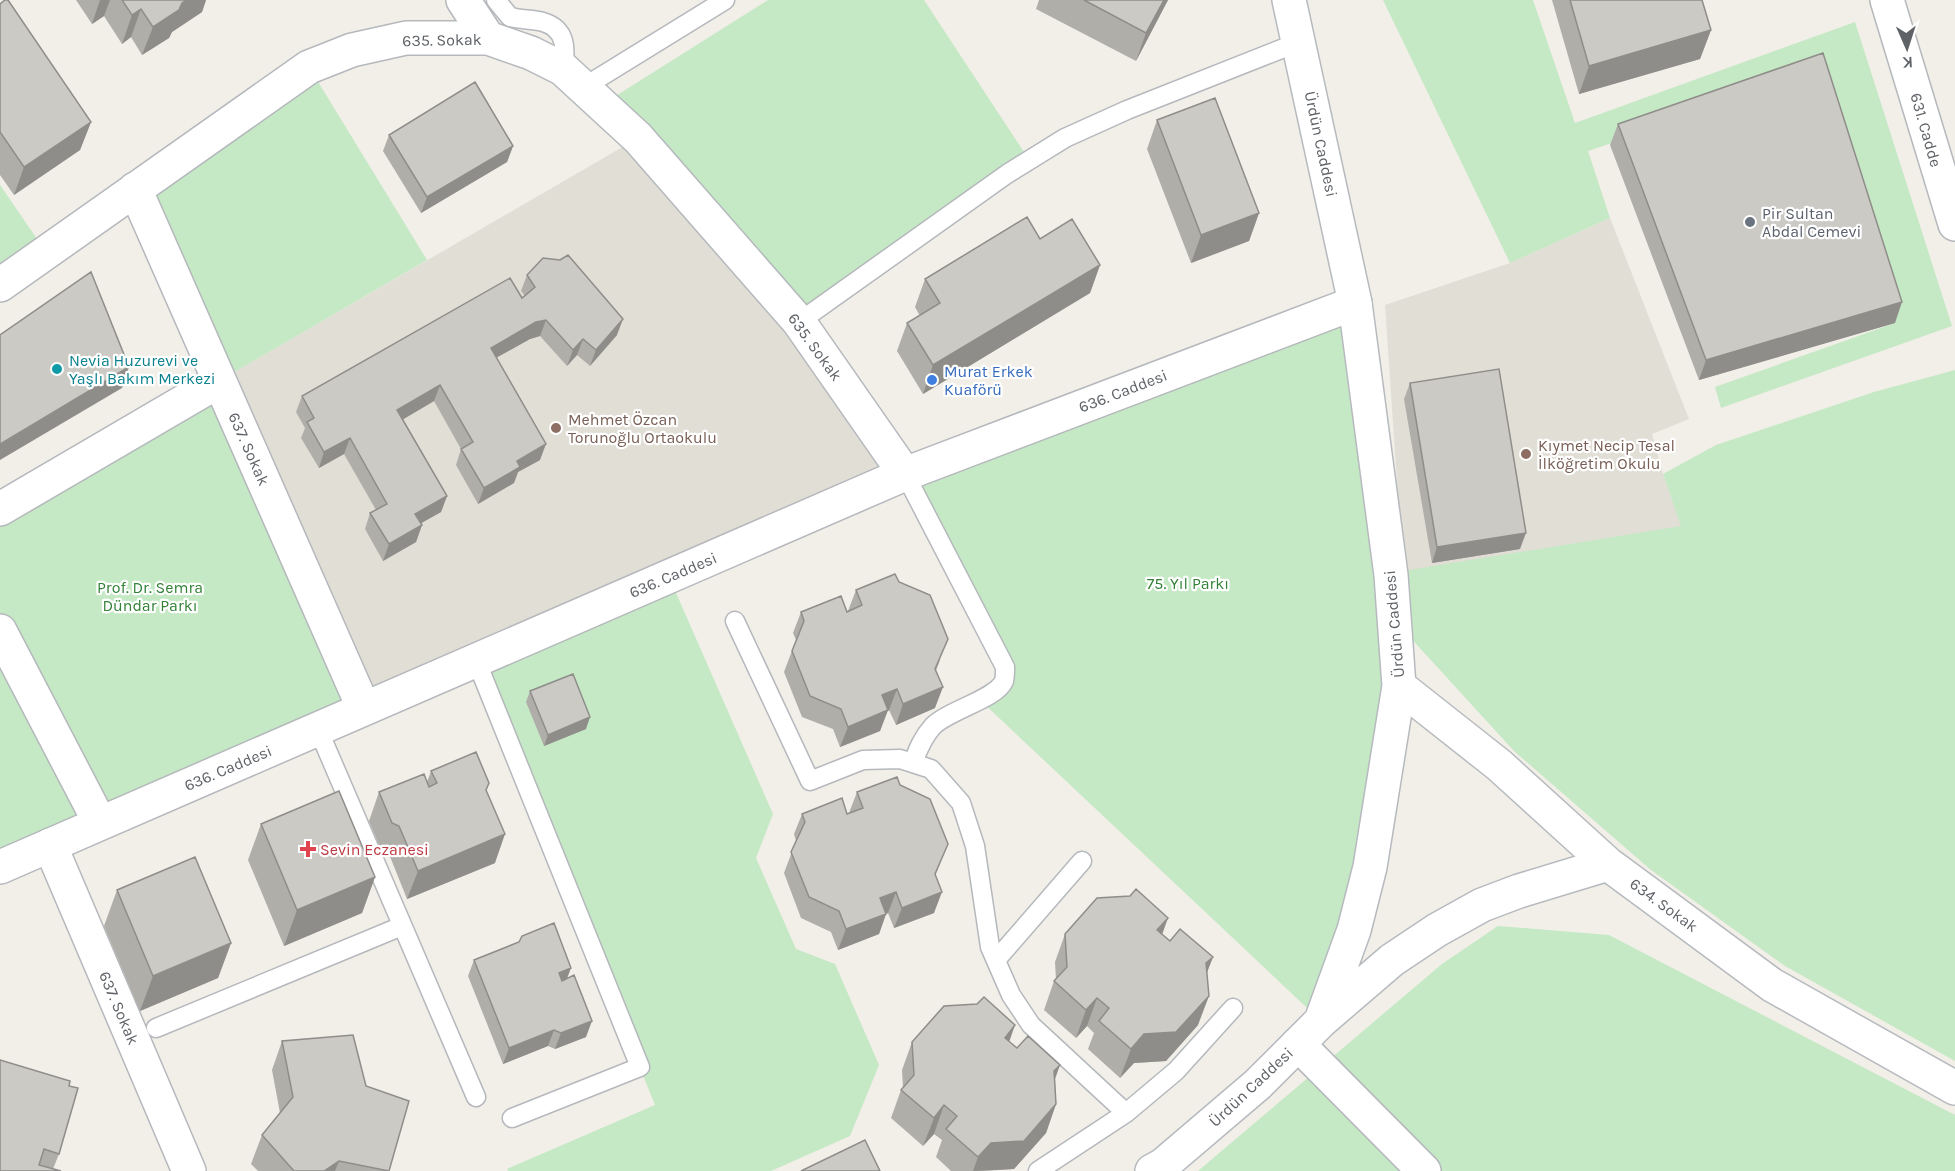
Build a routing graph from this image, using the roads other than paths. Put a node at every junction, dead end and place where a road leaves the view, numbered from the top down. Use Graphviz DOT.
graph roads {
  1 [pos="463,0"];
  2 [pos="496,0"];
  3 [pos="725,0"];
  4 [pos="1289,0"];
  5 [pos="1887,0"];
  6 [pos="488,38"];
  7 [pos="1299,42"];
  8 [pos="573,78"];
  9 [pos="135,189"];
  10 [pos="1955,225"];
  11 [pos="0,285"];
  12 [pos="1355,303"];
  13 [pos="799,322"];
  14 [pos="219,381"];
  15 [pos="906,474"];
  16 [pos="0,508"];
  17 [pos="735,621"];
  18 [pos="0,631"];
  19 [pos="476,660"];
  20 [pos="1399,686"];
  21 [pos="364,709"];
  22 [pos="318,729"];
  23 [pos="913,763"];
  24 [pos="100,823"];
  25 [pos="50,845"];
  26 [pos="1082,861"];
  27 [pos="1608,864"];
  28 [pos="0,867"];
  29 [pos="402,926"];
  30 [pos="996,960"];
  31 [pos="1233,1008"];
  32 [pos="1321,1021"];
  33 [pos="156,1028"];
  34 [pos="1298,1044"];
  35 [pos="1955,1088"];
  36 [pos="476,1097"];
  37 [pos="1126,1113"];
  38 [pos="513,1118"];
  39 [pos="189,1171"];
  40 [pos="1038,1171"];
  41 [pos="1152,1171"];
  42 [pos="1424,1171"];
  1 -- 6 [label="street"];
  2 -- 8 [label="lane"];
  3 -- 8 [label="lane"];
  4 -- 7 [label="street, Ürdün Caddesi"];
  5 -- 10 [label="street, 631. Cadde"];
  6 -- 8 [label="street, 635. Sokak"];
  6 -- 9 [label="street, 635. Sokak"];
  7 -- 12 [label="street, Ürdün Caddesi"];
  7 -- 13 [label="lane"];
  8 -- 13 [label="street, 635. Sokak"];
  9 -- 11 [label="street, 635. Sokak"];
  9 -- 14 [label="street, 637. Sokak"];
  12 -- 15 [label="street, 636. Caddesi"];
  12 -- 20 [label="street, Ürdün Caddesi"];
  13 -- 15 [label="street, 635. Sokak"];
  14 -- 16 [label="street"];
  14 -- 21 [label="street, 637. Sokak"];
  15 -- 19 [label="street, 636. Caddesi"];
  15 -- 23 [label="lane"];
  17 -- 23 [label="lane"];
  18 -- 24 [label="street"];
  19 -- 21 [label="street, 636. Caddesi"];
  19 -- 38 [label="lane"];
  20 -- 27 [label="street, 634. Sokak"];
  20 -- 32 [label="street, Ürdün Caddesi"];
  21 -- 22 [label="street, 636. Caddesi"];
  22 -- 24 [label="street, 636. Caddesi"];
  22 -- 29 [label="lane"];
  23 -- 30 [label="lane"];
  24 -- 25 [label="street, 636. Caddesi"];
  25 -- 28 [label="street, 636. Caddesi"];
  25 -- 39 [label="street, 637. Sokak"];
  26 -- 30 [label="lane"];
  27 -- 32 [label="street"];
  27 -- 35 [label="street, 634. Sokak"];
  29 -- 33 [label="lane"];
  29 -- 36 [label="lane"];
  30 -- 37 [label="lane"];
  31 -- 37 [label="lane"];
  32 -- 34 [label="street, Ürdün Caddesi"];
  34 -- 41 [label="street, Ürdün Caddesi"];
  34 -- 42 [label="street"];
  37 -- 40 [label="lane"];
}
